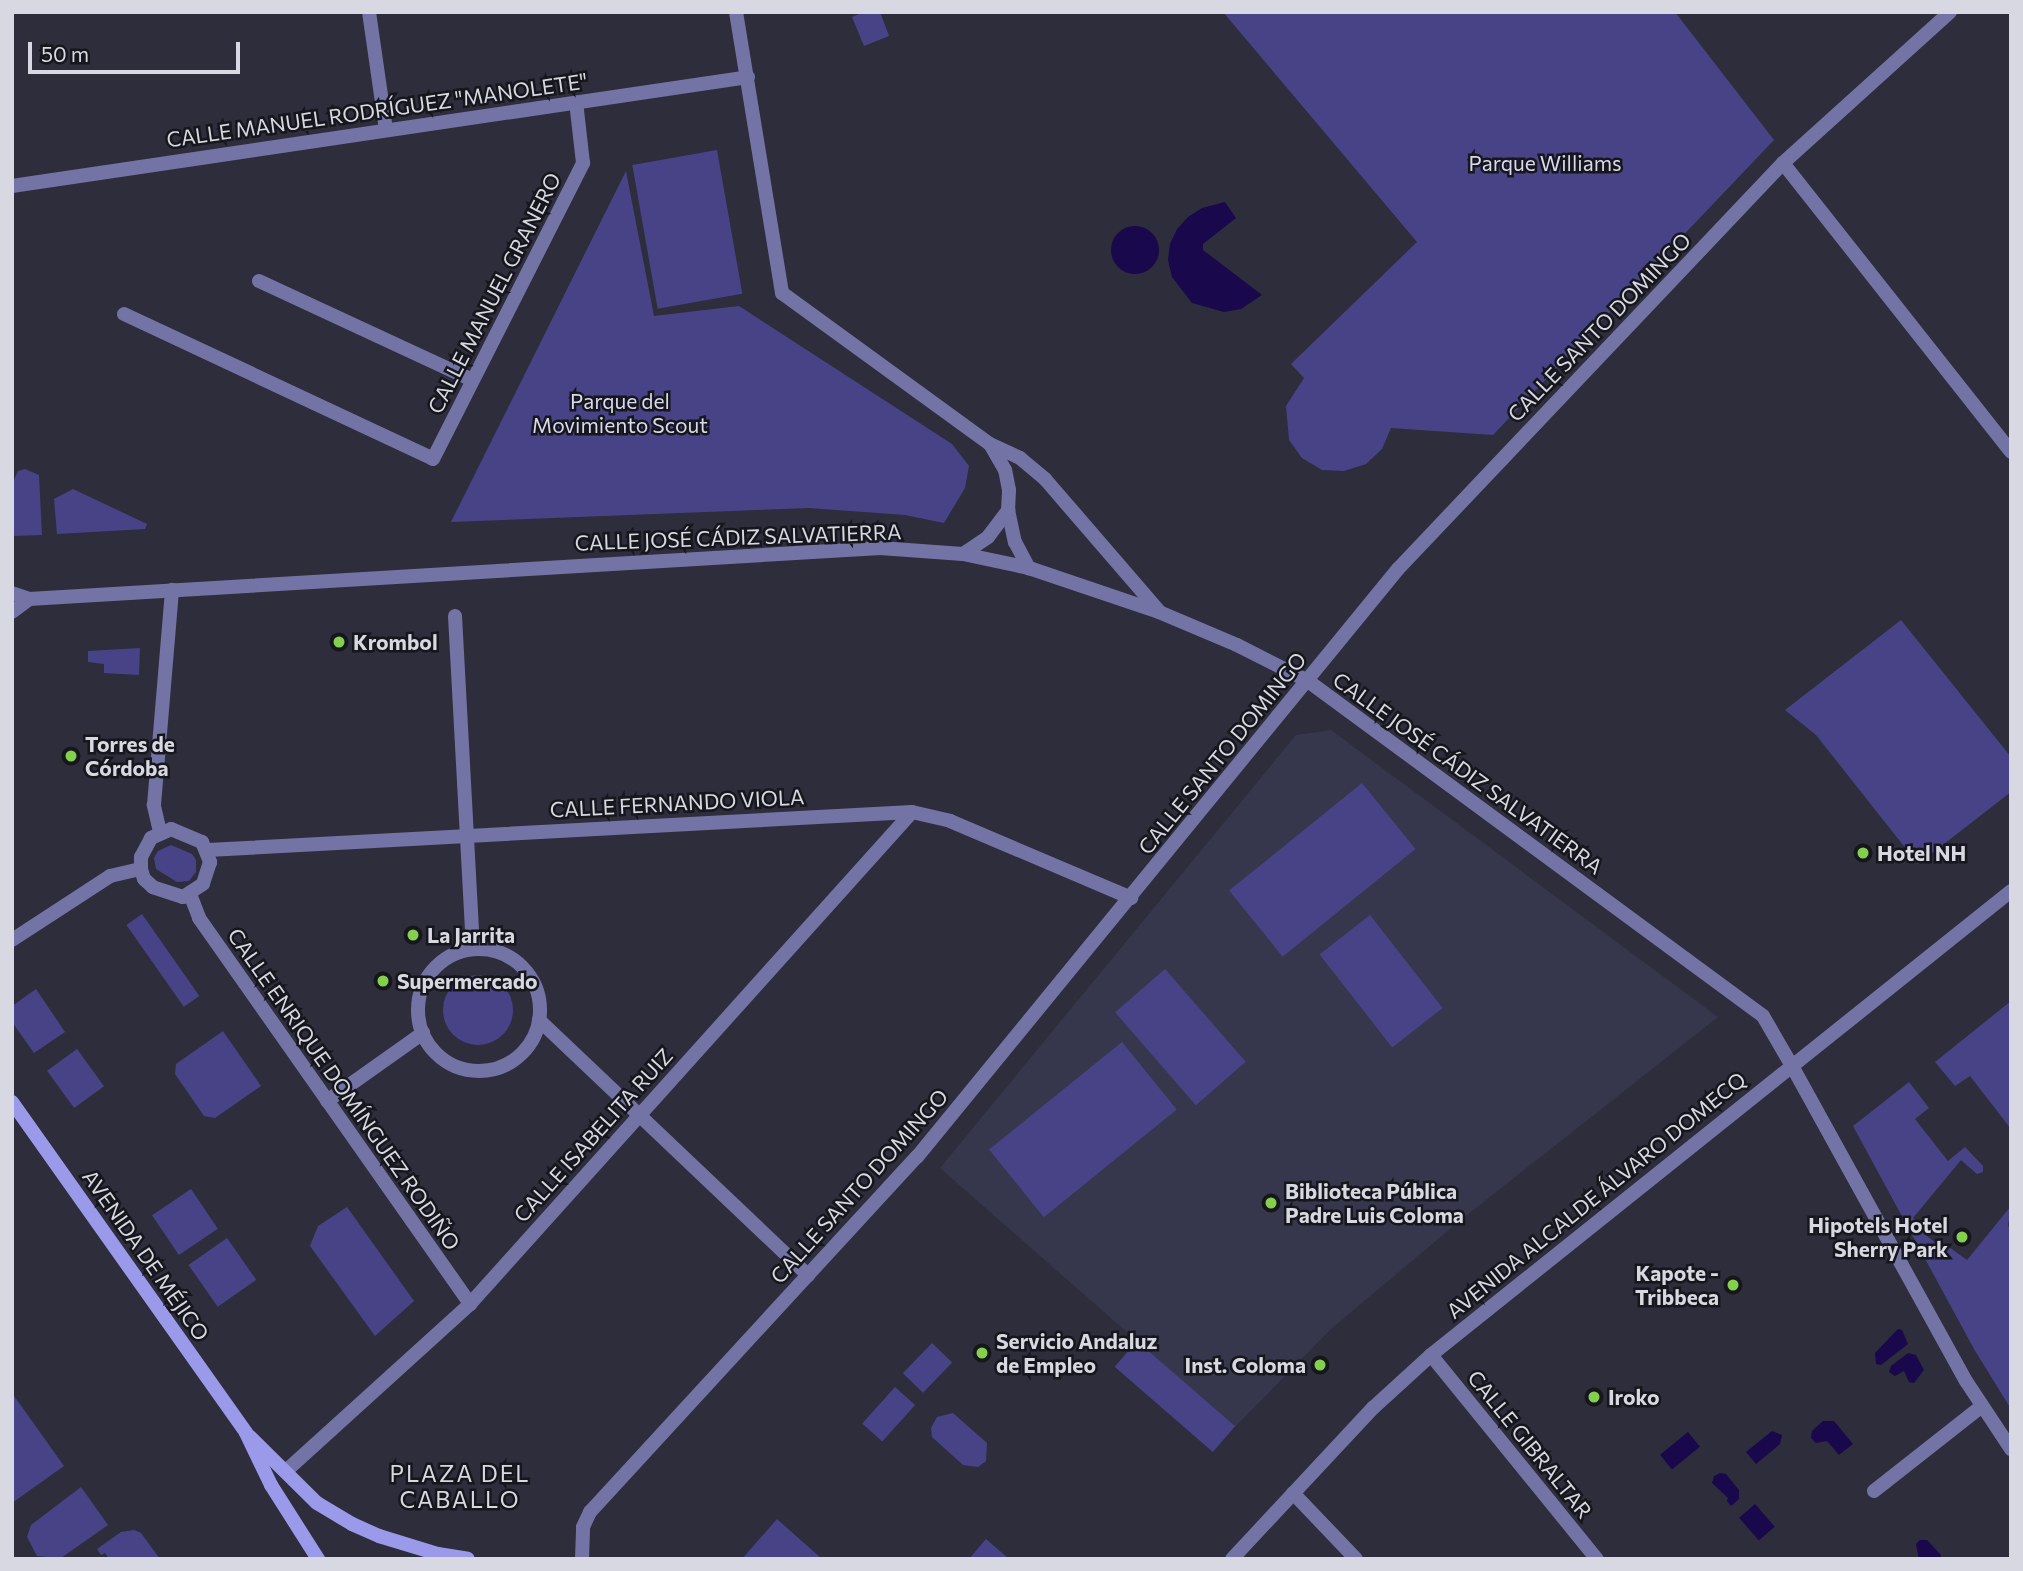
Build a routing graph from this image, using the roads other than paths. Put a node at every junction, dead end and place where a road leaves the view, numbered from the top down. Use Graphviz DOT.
graph roads {
  1 [pos="369,12"];
  2 [pos="736,12"];
  3 [pos="1950,12"];
  4 [pos="748,76"];
  5 [pos="576,102"];
  6 [pos="386,130"];
  7 [pos="1783,163"];
  8 [pos="12,186"];
  9 [pos="259,281"];
  10 [pos="124,314"];
  11 [pos="472,380"];
  12 [pos="989,444"];
  13 [pos="2011,452"];
  14 [pos="1008,510"];
  15 [pos="963,554"];
  16 [pos="1029,568"];
  17 [pos="172,590"];
  18 [pos="12,593"];
  19 [pos="29,599"];
  20 [pos="12,612"];
  21 [pos="1159,612"];
  22 [pos="455,616"];
  23 [pos="1308,681"];
  24 [pos="912,812"];
  25 [pos="160,832"];
  26 [pos="467,834"];
  27 [pos="208,850"];
  28 [pos="141,869"];
  29 [pos="2011,891"];
  30 [pos="190,894"];
  31 [pos="1131,898"];
  32 [pos="12,940"];
  33 [pos="473,949"];
  34 [pos="539,1020"];
  35 [pos="423,1033"];
  36 [pos="1792,1066"];
  37 [pos="327,1101"];
  38 [pos="12,1102"];
  39 [pos="640,1114"];
  40 [pos="808,1275"];
  41 [pos="470,1304"];
  42 [pos="1431,1355"];
  43 [pos="1982,1406"];
  44 [pos="246,1433"];
  45 [pos="2011,1449"];
  46 [pos="287,1470"];
  47 [pos="1874,1491"];
  48 [pos="1293,1493"];
  49 [pos="318,1559"];
  50 [pos="468,1559"];
  51 [pos="582,1559"];
  52 [pos="1232,1559"];
  53 [pos="1356,1559"];
  54 [pos="1597,1559"];
  1 -- 6 [label="street"];
  2 -- 4 [label="street"];
  3 -- 7 [label="street, CALLE SANTO DOMINGO"];
  4 -- 5 [label="street, CALLE MANUEL RODRÍGUEZ \"MANOLETE\""];
  4 -- 12 [label="street"];
  5 -- 6 [label="street, CALLE MANUEL RODRÍGUEZ \"MANOLETE\""];
  5 -- 11 [label="street, CALLE MANUEL GRANERO"];
  6 -- 8 [label="street, CALLE MANUEL RODRÍGUEZ \"MANOLETE\""];
  7 -- 13 [label="street"];
  7 -- 23 [label="street, CALLE SANTO DOMINGO"];
  9 -- 11 [label="street"];
  10 -- 11 [label="street, CALLE MANUEL GRANERO"];
  12 -- 14 [label="street"];
  12 -- 21 [label="street"];
  14 -- 15 [label="street"];
  14 -- 16 [label="street"];
  15 -- 16 [label="street, CALLE JOSÉ CÁDIZ SALVATIERRA"];
  15 -- 17 [label="street, CALLE JOSÉ CÁDIZ SALVATIERRA"];
  16 -- 21 [label="street, CALLE JOSÉ CÁDIZ SALVATIERRA"];
  17 -- 19 [label="street, CALLE JOSÉ CÁDIZ SALVATIERRA"];
  17 -- 25 [label="street"];
  18 -- 19 [label="street, CALLE JOSÉ CÁDIZ SALVATIERRA"];
  19 -- 20 [label="street"];
  21 -- 23 [label="street, CALLE JOSÉ CÁDIZ SALVATIERRA"];
  22 -- 26 [label="street"];
  23 -- 31 [label="street, CALLE SANTO DOMINGO"];
  23 -- 36 [label="street, CALLE JOSÉ CÁDIZ SALVATIERRA"];
  24 -- 26 [label="street, CALLE FERNANDO VIOLA"];
  24 -- 31 [label="street, CALLE FERNANDO VIOLA"];
  24 -- 39 [label="street, CALLE ISABELITA RUIZ"];
  25 -- 27 [label="street"];
  25 -- 28 [label="street"];
  26 -- 27 [label="street, CALLE FERNANDO VIOLA"];
  26 -- 33 [label="street"];
  27 -- 30 [label="street"];
  28 -- 30 [label="street"];
  28 -- 32 [label="street"];
  29 -- 36 [label="street, AVENIDA ALCALDE ÁLVARO DOMECQ"];
  30 -- 37 [label="street, CALLE ENRIQUE DOMÍNGUEZ RODIÑO"];
  31 -- 40 [label="street, CALLE SANTO DOMINGO"];
  33 -- 34 [label="street"];
  33 -- 35 [label="street"];
  34 -- 35 [label="street"];
  34 -- 39 [label="street"];
  35 -- 37 [label="street"];
  36 -- 42 [label="street, AVENIDA ALCALDE ÁLVARO DOMECQ"];
  36 -- 43 [label="street, CALLE JOSÉ CÁDIZ SALVATIERRA"];
  37 -- 41 [label="street, CALLE ENRIQUE DOMÍNGUEZ RODIÑO"];
  38 -- 44 [label="main road, AVENIDA DE MÉJICO"];
  39 -- 40 [label="street"];
  39 -- 41 [label="street, CALLE ISABELITA RUIZ"];
  40 -- 51 [label="street, CALLE SANTO DOMINGO"];
  41 -- 46 [label="street, CALLE ISABELITA RUIZ"];
  42 -- 48 [label="street, AVENIDA ALCALDE ÁLVARO DOMECQ"];
  42 -- 54 [label="street, CALLE GIBRALTAR"];
  43 -- 45 [label="street, CALLE JOSÉ CÁDIZ SALVATIERRA"];
  43 -- 47 [label="street"];
  44 -- 46 [label="main road"];
  44 -- 49 [label="main road"];
  46 -- 50 [label="main road"];
  48 -- 52 [label="street, AVENIDA ALCALDE ÁLVARO DOMECQ"];
  48 -- 53 [label="street"];
}
